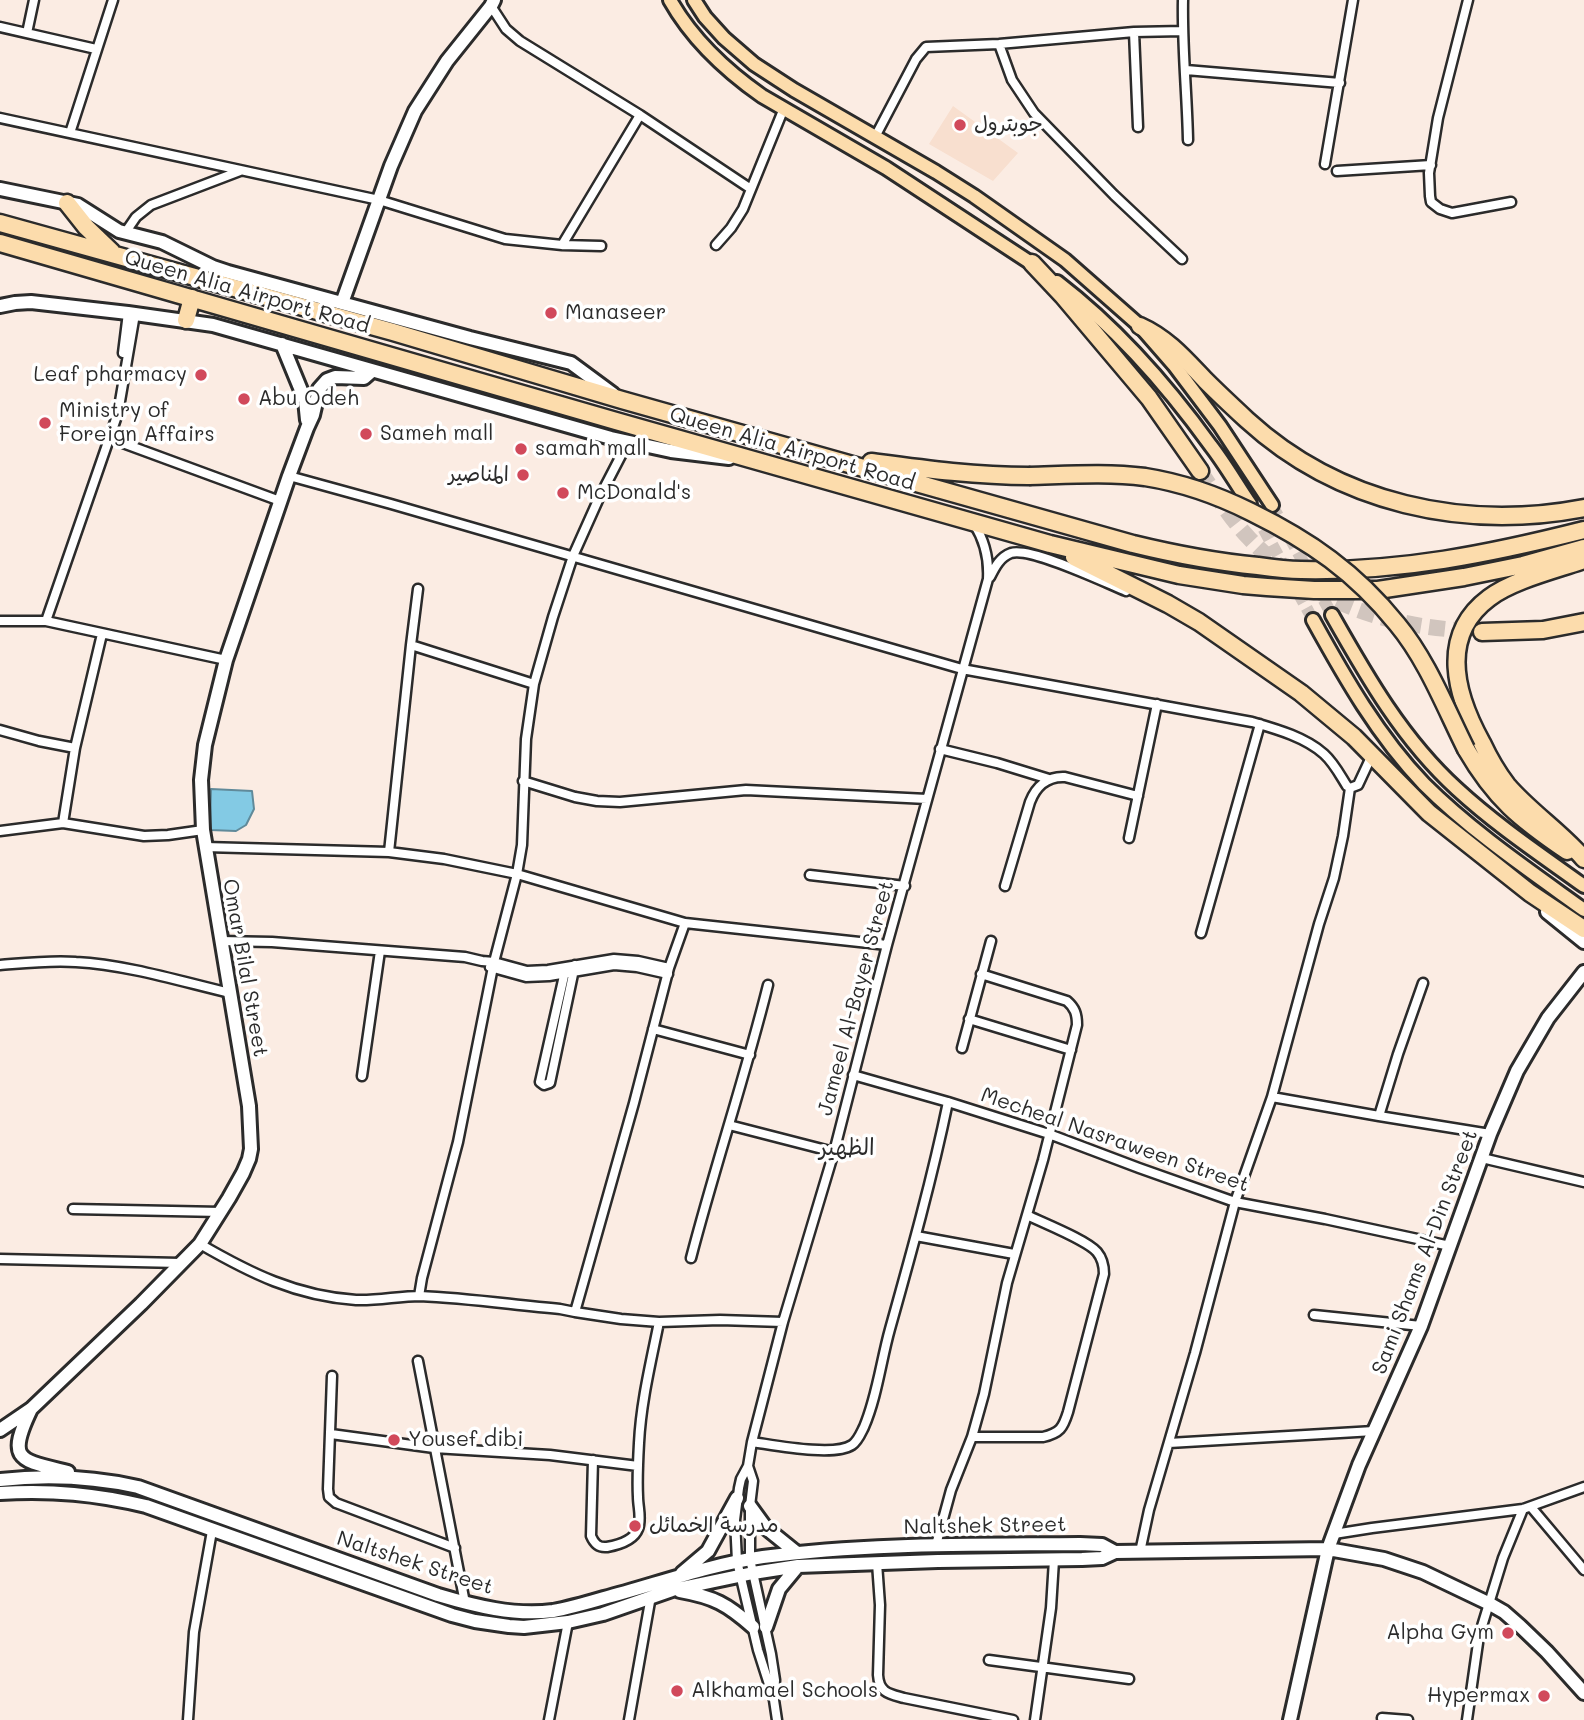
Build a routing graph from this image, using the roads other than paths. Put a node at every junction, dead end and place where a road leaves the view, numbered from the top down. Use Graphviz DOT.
graph roads {
  1 [pos="34,0"];
  2 [pos="113,0"];
  3 [pos="670,0"];
  4 [pos="694,0"];
  5 [pos="1183,0"];
  6 [pos="1353,0"];
  7 [pos="1468,0"];
  8 [pos="495,2"];
  9 [pos="0,27"];
  10 [pos="1183,31"];
  11 [pos="1134,32"];
  12 [pos="27,33"];
  13 [pos="999,44"];
  14 [pos="96,49"];
  15 [pos="1186,70"];
  16 [pos="1340,83"];
  17 [pos="784,108"];
  18 [pos="640,115"];
  19 [pos="0,118"];
  20 [pos="1138,127"];
  21 [pos="70,133"];
  22 [pos="875,137"];
  23 [pos="1188,140"];
  24 [pos="1325,164"];
  25 [pos="1431,165"];
  26 [pos="240,171"];
  27 [pos="1336,171"];
  28 [pos="0,189"];
  29 [pos="751,189"];
  30 [pos="379,200"];
  31 [pos="1511,202"];
  32 [pos="67,203"];
  33 [pos="0,223"];
  34 [pos="125,233"];
  35 [pos="0,243"];
  36 [pos="562,245"];
  37 [pos="716,245"];
  38 [pos="601,246"];
  39 [pos="114,254"];
  40 [pos="1182,259"];
  41 [pos="1032,263"];
  42 [pos="226,279"];
  43 [pos="192,298"];
  44 [pos="342,303"];
  45 [pos="0,306"];
  46 [pos="132,313"];
  47 [pos="187,320"];
  48 [pos="395,325"];
  49 [pos="1140,326"];
  50 [pos="282,344"];
  51 [pos="372,371"];
  52 [pos="307,428"];
  53 [pos="109,438"];
  54 [pos="628,442"];
  55 [pos="814,454"];
  56 [pos="753,460"];
  57 [pos="1200,471"];
  58 [pos="289,476"];
  59 [pos="280,502"];
  60 [pos="1250,504"];
  61 [pos="1272,505"];
  62 [pos="1584,508"];
  63 [pos="973,522"];
  64 [pos="1584,530"];
  65 [pos="1050,544"];
  66 [pos="1584,548"];
  67 [pos="573,556"];
  68 [pos="1584,560"];
  69 [pos="988,579"];
  70 [pos="418,589"];
  71 [pos="1332,615"];
  72 [pos="1313,620"];
  73 [pos="0,621"];
  74 [pos="46,621"];
  75 [pos="1199,622"];
  76 [pos="1584,622"];
  77 [pos="1482,632"];
  78 [pos="102,634"];
  79 [pos="411,645"];
  80 [pos="226,660"];
  81 [pos="962,669"];
  82 [pos="534,684"];
  83 [pos="1157,704"];
  84 [pos="1260,724"];
  85 [pos="0,730"];
  86 [pos="75,748"];
  87 [pos="940,749"];
  88 [pos="1372,755"];
  89 [pos="1049,779"];
  90 [pos="523,781"];
  91 [pos="1350,788"];
  92 [pos="1138,796"];
  93 [pos="927,799"];
  94 [pos="63,823"];
  95 [pos="203,830"];
  96 [pos="0,831"];
  97 [pos="1129,838"];
  98 [pos="205,847"];
  99 [pos="389,852"];
  100 [pos="1584,861"];
  101 [pos="517,874"];
  102 [pos="810,874"];
  103 [pos="905,886"];
  104 [pos="1005,886"];
  105 [pos="1584,886"];
  106 [pos="1530,894"];
  107 [pos="1584,910"];
  108 [pos="685,923"];
  109 [pos="1584,929"];
  110 [pos="1201,933"];
  111 [pos="220,940"];
  112 [pos="991,941"];
  113 [pos="1584,942"];
  114 [pos="887,945"];
  115 [pos="380,951"];
  116 [pos="0,965"];
  117 [pos="494,965"];
  118 [pos="570,969"];
  119 [pos="668,971"];
  120 [pos="1582,973"];
  121 [pos="981,974"];
  122 [pos="1423,983"];
  123 [pos="768,985"];
  124 [pos="230,993"];
  125 [pos="970,1019"];
  126 [pos="653,1029"];
  127 [pos="962,1048"];
  128 [pos="1071,1050"];
  129 [pos="750,1055"];
  130 [pos="544,1065"];
  131 [pos="554,1066"];
  132 [pos="853,1075"];
  133 [pos="362,1076"];
  134 [pos="1272,1097"];
  135 [pos="948,1102"];
  136 [pos="1379,1116"];
  137 [pos="729,1125"];
  138 [pos="1049,1134"];
  139 [pos="1490,1134"];
  140 [pos="834,1152"];
  141 [pos="1482,1158"];
  142 [pos="1584,1182"];
  143 [pos="1235,1202"];
  144 [pos="73,1209"];
  145 [pos="221,1212"];
  146 [pos="1027,1215"];
  147 [pos="916,1236"];
  148 [pos="200,1244"];
  149 [pos="1450,1246"];
  150 [pos="1014,1254"];
  151 [pos="691,1258"];
  152 [pos="0,1259"];
  153 [pos="180,1263"];
  154 [pos="419,1296"];
  155 [pos="575,1312"];
  156 [pos="1314,1315"];
  157 [pos="659,1322"];
  158 [pos="783,1322"];
  159 [pos="1421,1326"];
  160 [pos="418,1361"];
  161 [pos="332,1376"];
  162 [pos="31,1409"];
  163 [pos="0,1430"];
  164 [pos="1374,1431"];
  165 [pos="331,1434"];
  166 [pos="972,1437"];
  167 [pos="752,1442"];
  168 [pos="1169,1443"];
  169 [pos="434,1448"];
  170 [pos="593,1460"];
  171 [pos="638,1466"];
  172 [pos="748,1466"];
  173 [pos="95,1479"];
  174 [pos="0,1480"];
  175 [pos="1584,1487"];
  176 [pos="0,1493"];
  177 [pos="737,1498"];
  178 [pos="750,1506"];
  179 [pos="1527,1508"];
  180 [pos="212,1531"];
  181 [pos="1334,1534"];
  182 [pos="936,1545"];
  183 [pos="455,1548"];
  184 [pos="1328,1549"];
  185 [pos="1115,1552"];
  186 [pos="1140,1552"];
  187 [pos="797,1553"];
  188 [pos="744,1560"];
  189 [pos="1055,1560"];
  190 [pos="877,1563"];
  191 [pos="798,1566"];
  192 [pos="1584,1570"];
  193 [pos="746,1574"];
  194 [pos="677,1576"];
  195 [pos="673,1590"];
  196 [pos="651,1596"];
  197 [pos="465,1603"];
  198 [pos="1490,1604"];
  199 [pos="568,1622"];
  200 [pos="759,1627"];
  201 [pos="989,1660"];
  202 [pos="1042,1668"];
  203 [pos="1129,1679"];
  204 [pos="1584,1693"];
  205 [pos="774,1700"];
  206 [pos="1382,1718"];
  207 [pos="188,1720"];
  208 [pos="549,1720"];
  209 [pos="629,1720"];
  210 [pos="777,1720"];
  211 [pos="1013,1720"];
  212 [pos="1035,1720"];
  213 [pos="1290,1720"];
  214 [pos="1408,1720"];
  215 [pos="1467,1720"];
  1 -- 12 [label="street"];
  2 -- 14 [label="street"];
  3 -- 17 [label="main road"];
  4 -- 22 [label="main road"];
  5 -- 10 [label="street"];
  6 -- 16 [label="street"];
  7 -- 25 [label="street"];
  8 -- 18 [label="street"];
  8 -- 30 [label="street"];
  9 -- 12 [label="street"];
  10 -- 11 [label="street"];
  10 -- 15 [label="street"];
  11 -- 13 [label="street"];
  11 -- 20 [label="street"];
  12 -- 14 [label="street"];
  13 -- 22 [label="street"];
  13 -- 40 [label="street"];
  14 -- 21 [label="street"];
  15 -- 16 [label="street"];
  15 -- 23 [label="street"];
  16 -- 24 [label="street"];
  17 -- 29 [label="street"];
  17 -- 41 [label="main road"];
  18 -- 29 [label="street"];
  18 -- 36 [label="street"];
  19 -- 21 [label="street"];
  21 -- 26 [label="street"];
  22 -- 49 [label="main road"];
  25 -- 27 [label="street"];
  25 -- 31 [label="street"];
  26 -- 30 [label="street"];
  26 -- 34 [label="street"];
  28 -- 32 [label="street"];
  29 -- 37 [label="street"];
  30 -- 36 [label="street"];
  30 -- 44 [label="street"];
  32 -- 34 [label="street"];
  32 -- 39 [label="highway"];
  33 -- 39 [label="highway, Queen Alia Airport Road"];
  34 -- 42 [label="street"];
  35 -- 43 [label="highway, Queen Alia Airport Road"];
  36 -- 38 [label="street"];
  39 -- 42 [label="highway, Queen Alia Airport Road"];
  41 -- 57 [label="highway"];
  41 -- 60 [label="main road"];
  42 -- 44 [label="street"];
  42 -- 48 [label="highway, Queen Alia Airport Road"];
  43 -- 47 [label="highway"];
  43 -- 56 [label="highway, Queen Alia Airport Road"];
  44 -- 48 [label="street"];
  45 -- 46 [label="street"];
  46 -- 47 [label="street"];
  46 -- 53 [label="street"];
  47 -- 50 [label="street"];
  48 -- 55 [label="highway, Queen Alia Airport Road"];
  49 -- 61 [label="main road"];
  49 -- 62 [label="highway"];
  50 -- 51 [label="street"];
  50 -- 52 [label="street, Omar Bilal Street"];
  51 -- 52 [label="street, Omar Bilal Street"];
  51 -- 54 [label="street"];
  52 -- 58 [label="street, Omar Bilal Street"];
  53 -- 59 [label="street"];
  53 -- 74 [label="street"];
  54 -- 56 [label="street"];
  54 -- 67 [label="street"];
  55 -- 64 [label="highway, Queen Alia Airport Road"];
  55 -- 100 [label="highway, bridge"];
  56 -- 63 [label="highway, Queen Alia Airport Road"];
  58 -- 59 [label="street, Omar Bilal Street"];
  58 -- 67 [label="street"];
  59 -- 80 [label="street, Omar Bilal Street"];
  63 -- 65 [label="highway, Queen Alia Airport Road"];
  63 -- 69 [label="street, Jameel Al-Bayer Street"];
  65 -- 66 [label="highway, Queen Alia Airport Road"];
  65 -- 75 [label="highway"];
  67 -- 81 [label="street"];
  67 -- 82 [label="street"];
  68 -- 100 [label="highway"];
  69 -- 75 [label="street, Jameel Al-Bayer Street"];
  69 -- 81 [label="street, Jameel Al-Bayer Street"];
  70 -- 79 [label="street"];
  71 -- 105 [label="main road"];
  72 -- 107 [label="main road"];
  73 -- 74 [label="street"];
  74 -- 78 [label="street"];
  75 -- 88 [label="highway"];
  76 -- 77 [label="highway"];
  78 -- 80 [label="street"];
  78 -- 86 [label="street"];
  79 -- 82 [label="street"];
  79 -- 99 [label="street"];
  80 -- 95 [label="street, Omar Bilal Street"];
  81 -- 83 [label="street"];
  81 -- 87 [label="street, Jameel Al-Bayer Street"];
  82 -- 90 [label="street"];
  83 -- 84 [label="street"];
  83 -- 92 [label="street"];
  84 -- 91 [label="street"];
  84 -- 110 [label="street"];
  85 -- 86 [label="street"];
  86 -- 94 [label="street"];
  87 -- 89 [label="street"];
  87 -- 93 [label="street, Jameel Al-Bayer Street"];
  88 -- 91 [label="street"];
  88 -- 106 [label="highway"];
  89 -- 92 [label="street"];
  89 -- 104 [label="street"];
  90 -- 93 [label="street"];
  90 -- 101 [label="street"];
  91 -- 134 [label="street"];
  92 -- 97 [label="street"];
  93 -- 103 [label="street, Jameel Al-Bayer Street"];
  94 -- 95 [label="street"];
  94 -- 96 [label="street"];
  95 -- 98 [label="street, Omar Bilal Street"];
  98 -- 99 [label="street"];
  98 -- 111 [label="street, Omar Bilal Street"];
  99 -- 101 [label="street"];
  101 -- 108 [label="street"];
  101 -- 117 [label="street"];
  102 -- 103 [label="street"];
  103 -- 114 [label="street, Jameel Al-Bayer Street"];
  106 -- 109 [label="highway"];
  106 -- 113 [label="street"];
  108 -- 114 [label="street"];
  108 -- 119 [label="street"];
  111 -- 115 [label="street"];
  111 -- 124 [label="street, Omar Bilal Street"];
  112 -- 121 [label="street"];
  114 -- 132 [label="street, Jameel Al-Bayer Street"];
  115 -- 117 [label="street"];
  115 -- 133 [label="street"];
  116 -- 124 [label="street"];
  117 -- 118 [label="street"];
  117 -- 154 [label="street"];
  118 -- 119 [label="street"];
  118 -- 130 [label="street"];
  118 -- 131 [label="street"];
  119 -- 126 [label="street"];
  120 -- 139 [label="street, Sami Shams Al-Din Street"];
  121 -- 125 [label="street"];
  121 -- 128 [label="street"];
  122 -- 136 [label="street"];
  123 -- 129 [label="street"];
  124 -- 145 [label="street, Omar Bilal Street"];
  125 -- 127 [label="street"];
  125 -- 128 [label="street"];
  126 -- 129 [label="street"];
  126 -- 155 [label="street"];
  128 -- 138 [label="street"];
  129 -- 137 [label="street"];
  130 -- 131 [label="street"];
  130 -- 131 [label="street"];
  132 -- 135 [label="street, Mecheal Nasraween Street"];
  132 -- 140 [label="street, Jameel Al-Bayer Street"];
  134 -- 136 [label="street"];
  134 -- 143 [label="street"];
  135 -- 138 [label="street, Mecheal Nasraween Street"];
  135 -- 147 [label="street"];
  136 -- 139 [label="street"];
  137 -- 140 [label="street"];
  137 -- 151 [label="street"];
  138 -- 143 [label="street, Mecheal Nasraween Street"];
  138 -- 146 [label="street"];
  139 -- 141 [label="street, Sami Shams Al-Din Street"];
  140 -- 158 [label="street, Jameel Al-Bayer Street"];
  141 -- 142 [label="street"];
  141 -- 149 [label="street, Sami Shams Al-Din Street"];
  143 -- 149 [label="street, Mecheal Nasraween Street"];
  143 -- 168 [label="street"];
  144 -- 145 [label="street"];
  145 -- 148 [label="street, Omar Bilal Street"];
  146 -- 150 [label="street"];
  146 -- 166 [label="street"];
  147 -- 150 [label="street"];
  147 -- 167 [label="street"];
  148 -- 153 [label="street, Omar Bilal Street"];
  148 -- 154 [label="street"];
  149 -- 159 [label="street, Sami Shams Al-Din Street"];
  150 -- 166 [label="street"];
  152 -- 153 [label="street"];
  153 -- 162 [label="street, Omar Bilal Street"];
  154 -- 155 [label="street"];
  155 -- 157 [label="street"];
  156 -- 159 [label="street"];
  157 -- 158 [label="street"];
  157 -- 171 [label="street"];
  158 -- 167 [label="street, Jameel Al-Bayer Street"];
  159 -- 164 [label="street, Sami Shams Al-Din Street"];
  160 -- 169 [label="street"];
  161 -- 165 [label="street"];
  162 -- 163 [label="street, Omar Bilal Street"];
  162 -- 173 [label="street"];
  164 -- 168 [label="street"];
  164 -- 181 [label="street, Sami Shams Al-Din Street"];
  165 -- 169 [label="street"];
  165 -- 183 [label="street"];
  166 -- 182 [label="street"];
  167 -- 172 [label="street, Jameel Al-Bayer Street"];
  168 -- 186 [label="street"];
  169 -- 170 [label="street"];
  169 -- 183 [label="street"];
  170 -- 171 [label="street"];
  170 -- 171 [label="street"];
  172 -- 177 [label="street, Jameel Al-Bayer Street"];
  172 -- 178 [label="street, Jameel Al-Bayer Street"];
  173 -- 174 [label="street, Naltshek Street"];
  173 -- 197 [label="street, Naltshek Street"];
  175 -- 179 [label="street"];
  176 -- 180 [label="street, Naltshek Street"];
  177 -- 188 [label="street, Jameel Al-Bayer Street"];
  177 -- 194 [label="street"];
  178 -- 187 [label="street"];
  178 -- 188 [label="street, Jameel Al-Bayer Street"];
  179 -- 181 [label="street"];
  179 -- 192 [label="street"];
  179 -- 198 [label="street"];
  180 -- 199 [label="street, Naltshek Street"];
  180 -- 207 [label="street"];
  181 -- 184 [label="street, Sami Shams Al-Din Street"];
  182 -- 185 [label="street, Naltshek Street"];
  182 -- 187 [label="street, Naltshek Street"];
  183 -- 197 [label="street"];
  184 -- 186 [label="street, Naltshek Street"];
  184 -- 198 [label="street, Naltshek Street"];
  184 -- 213 [label="street, Sami Shams Al-Din Street"];
  185 -- 186 [label="street, Naltshek Street"];
  185 -- 189 [label="street, Naltshek Street"];
  187 -- 188 [label="street, Naltshek Street"];
  188 -- 193 [label="street, Jameel Al-Bayer Street"];
  188 -- 193 [label="street, Jameel Al-Bayer Street"];
  188 -- 194 [label="street, Naltshek Street"];
  189 -- 190 [label="street, Naltshek Street"];
  189 -- 202 [label="street"];
  190 -- 191 [label="street, Naltshek Street"];
  190 -- 211 [label="street"];
  191 -- 193 [label="street, Naltshek Street"];
  191 -- 200 [label="street"];
  193 -- 195 [label="street, Naltshek Street"];
  193 -- 200 [label="street, Jameel Al-Bayer Street"];
  193 -- 200 [label="street, Jameel Al-Bayer Street"];
  194 -- 197 [label="street, Naltshek Street"];
  195 -- 196 [label="street, Naltshek Street"];
  195 -- 200 [label="street"];
  196 -- 199 [label="street, Naltshek Street"];
  196 -- 209 [label="street"];
  198 -- 204 [label="street, Naltshek Street"];
  198 -- 215 [label="street"];
  199 -- 208 [label="street"];
  200 -- 205 [label="street, Jameel Al-Bayer Street"];
  200 -- 205 [label="street, Jameel Al-Bayer Street"];
  201 -- 202 [label="street"];
  202 -- 203 [label="street"];
  202 -- 212 [label="street"];
  205 -- 210 [label="street, Jameel Al-Bayer Street"];
  206 -- 214 [label="street"];
}
